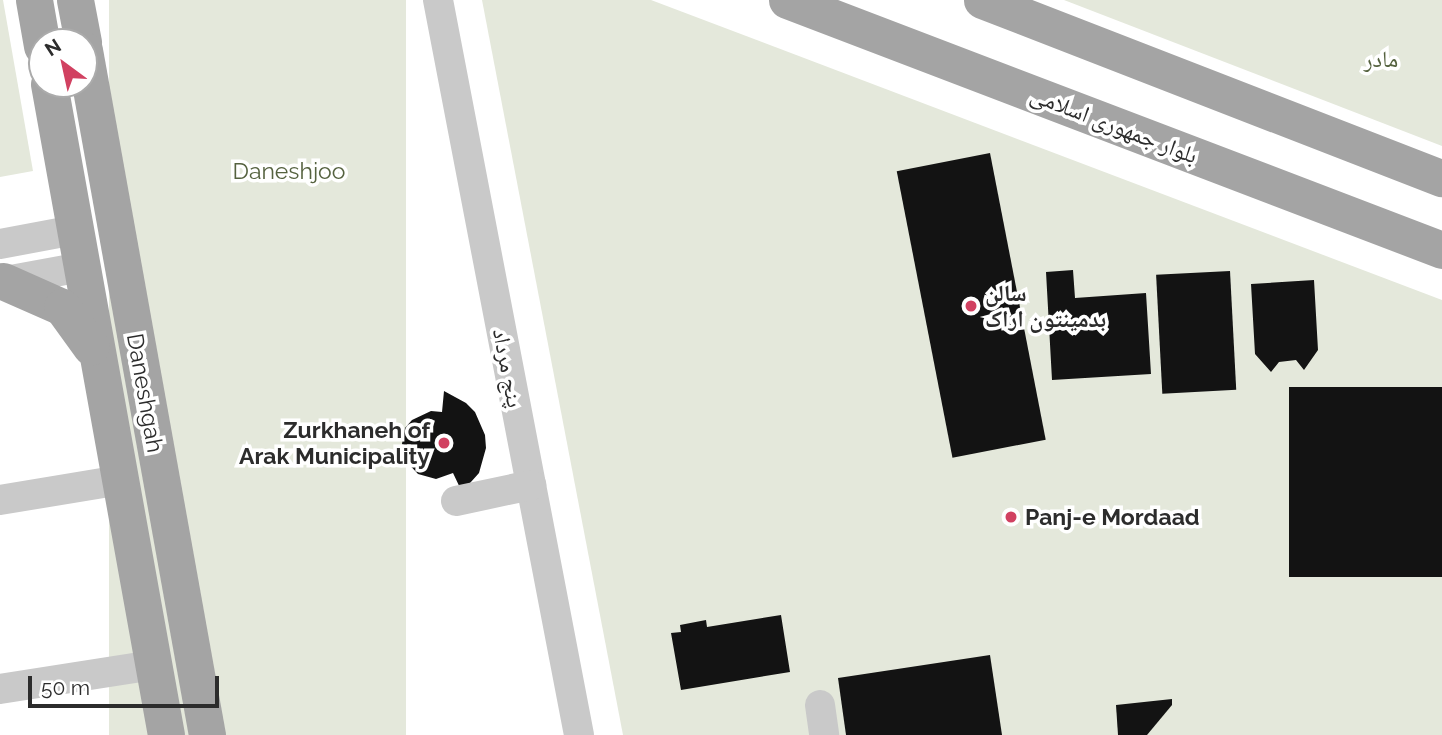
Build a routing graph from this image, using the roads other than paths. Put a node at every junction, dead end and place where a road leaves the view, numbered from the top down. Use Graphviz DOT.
graph roads {
  1 [pos="34,0"];
  2 [pos="75,0"];
  3 [pos="438,0"];
  4 [pos="787,0"];
  5 [pos="982,0"];
  6 [pos="39,28"];
  7 [pos="80,28"];
  8 [pos="51,98"];
  9 [pos="93,98"];
  10 [pos="1442,178"];
  11 [pos="75,230"];
  12 [pos="0,244"];
  13 [pos="1442,250"];
  14 [pos="82,267"];
  15 [pos="1,281"];
  16 [pos="99,358"];
  17 [pos="121,480"];
  18 [pos="531,485"];
  19 [pos="0,500"];
  20 [pos="456,501"];
  21 [pos="154,665"];
  22 [pos="0,689"];
  23 [pos="820,705"];
  24 [pos="166,735"];
  25 [pos="207,735"];
  26 [pos="579,735"];
  27 [pos="824,735"];
  1 -- 6 [label="main road"];
  2 -- 7 [label="main road"];
  3 -- 18 [label="street, پنج مرداد"];
  4 -- 13 [label="main road, بلوار جمهوری اسلامی"];
  5 -- 10 [label="main road"];
  8 -- 11 [label="main road, Daneshgah"];
  9 -- 25 [label="main road, Daneshgah"];
  11 -- 12 [label="street"];
  11 -- 14 [label="main road, Daneshgah"];
  14 -- 15 [label="street"];
  14 -- 16 [label="main road, Daneshgah"];
  15 -- 16 [label="main road"];
  16 -- 17 [label="main road, Daneshgah"];
  17 -- 19 [label="street"];
  17 -- 21 [label="main road, Daneshgah"];
  18 -- 20 [label="street"];
  18 -- 26 [label="street, پنج مرداد"];
  21 -- 22 [label="street"];
  21 -- 24 [label="main road, Daneshgah"];
  23 -- 27 [label="street"];
}
